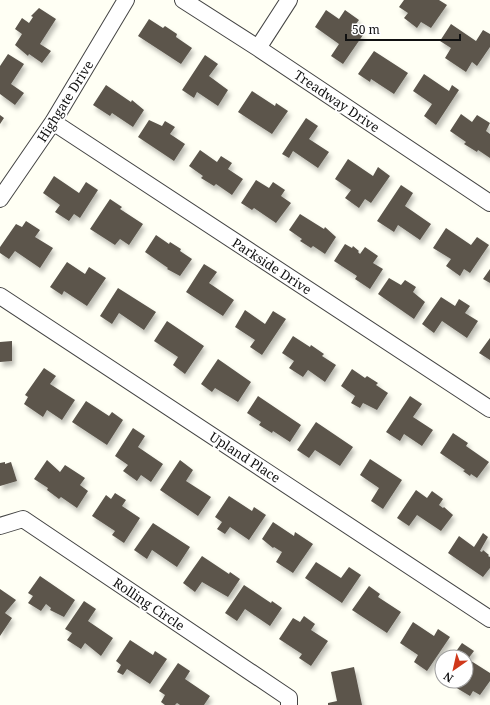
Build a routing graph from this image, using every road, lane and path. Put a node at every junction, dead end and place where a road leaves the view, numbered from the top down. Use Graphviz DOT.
graph roads {
  1 [pos="126,0"];
  2 [pos="183,0"];
  3 [pos="289,0"];
  4 [pos="258,48"];
  5 [pos="53,122"];
  6 [pos="0,199"];
  7 [pos="490,203"];
  8 [pos="0,296"];
  9 [pos="490,409"];
  10 [pos="0,526"];
  11 [pos="490,619"];
  12 [pos="289,705"];
  1 -- 5 [label="street, Highgate Drive"];
  2 -- 4 [label="street, Treadway Drive"];
  3 -- 4 [label="street"];
  4 -- 7 [label="street, Treadway Drive"];
  5 -- 6 [label="street, Highgate Drive"];
  5 -- 9 [label="street, Parkside Drive"];
  8 -- 11 [label="street, Upland Place"];
  10 -- 12 [label="street, Rolling Circle"];
}
